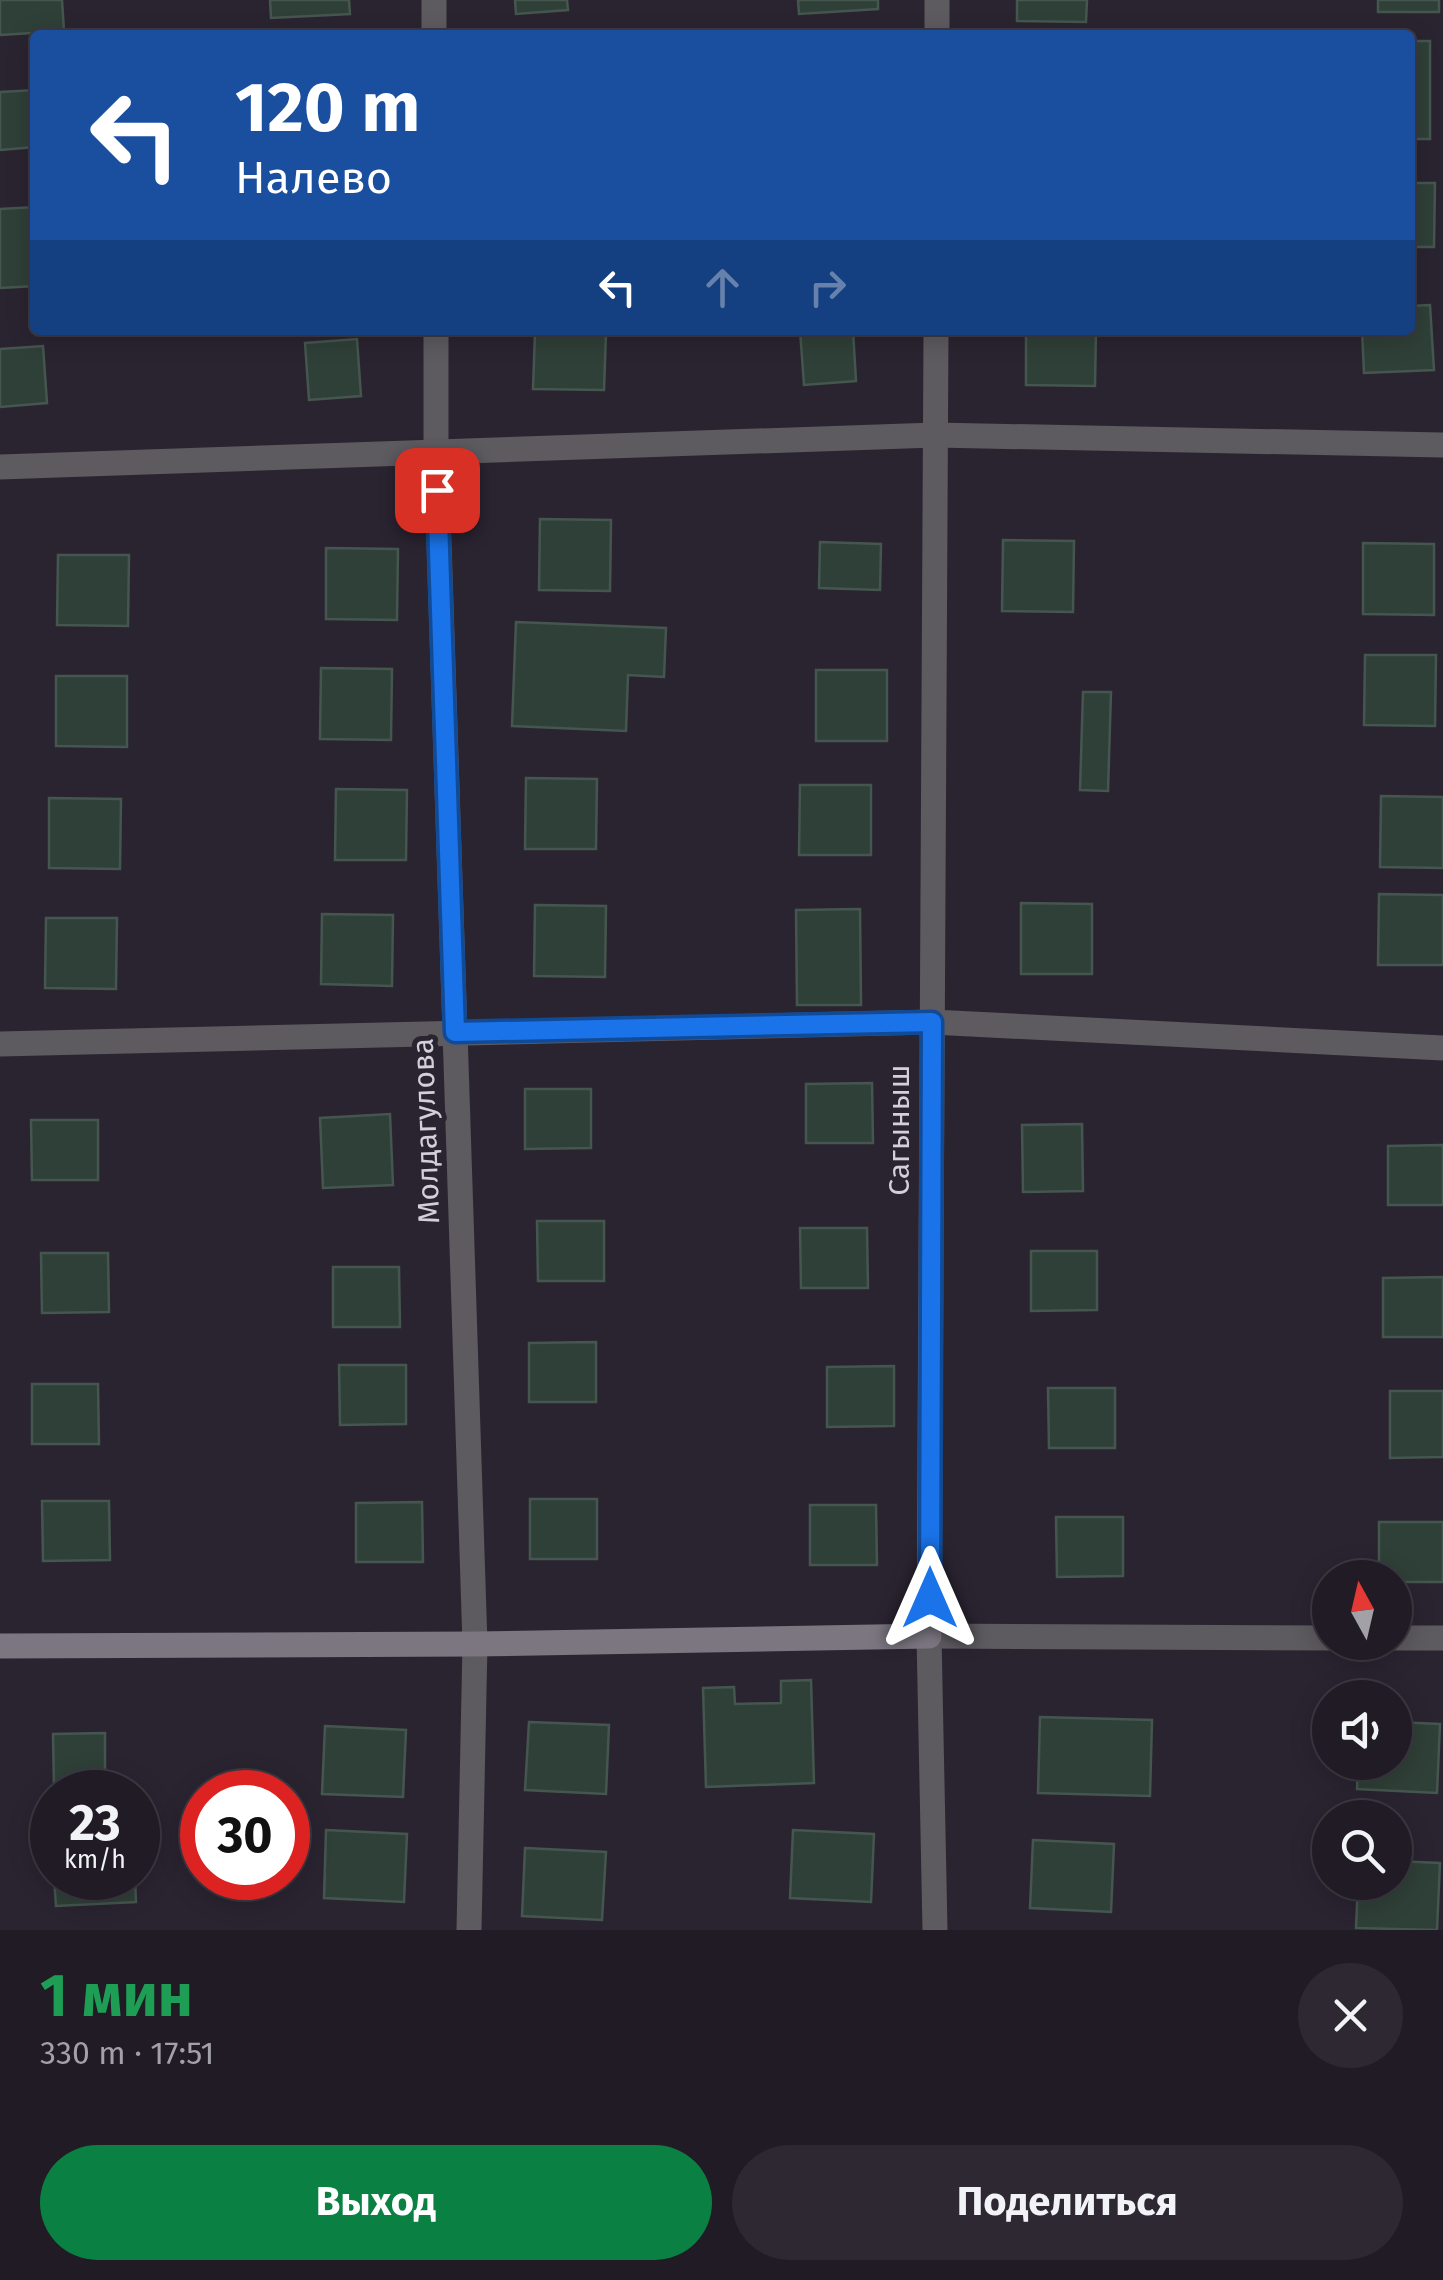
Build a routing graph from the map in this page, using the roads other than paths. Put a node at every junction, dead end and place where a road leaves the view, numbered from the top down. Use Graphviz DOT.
graph roads {
  1 [pos="434,0"];
  2 [pos="937,0"];
  3 [pos="434,30"];
  4 [pos="937,30"];
  5 [pos="436,335"];
  6 [pos="936,335"];
  7 [pos="935,435"];
  8 [pos="1443,444"];
  9 [pos="436,451"];
  10 [pos="0,467"];
  11 [pos="932,1022"];
  12 [pos="455,1032"];
  13 [pos="0,1044"];
  14 [pos="1443,1048"];
  15 [pos="929,1636"];
  16 [pos="1312,1638"];
  17 [pos="1412,1638"];
  18 [pos="1443,1638"];
  19 [pos="475,1644"];
  20 [pos="0,1646"];
  21 [pos="469,1930"];
  22 [pos="935,1930"];
  1 -- 3 [label="street"];
  2 -- 4 [label="street"];
  5 -- 9 [label="street, Молдагулова"];
  6 -- 7 [label="street, Сагыныш"];
  7 -- 8 [label="street"];
  7 -- 9 [label="street"];
  7 -- 11 [label="street, Сагыныш"];
  9 -- 10 [label="street"];
  9 -- 12 [label="street, Молдагулова"];
  11 -- 12 [label="street"];
  11 -- 14 [label="street"];
  11 -- 15 [label="street, Сагыныш"];
  12 -- 13 [label="street"];
  12 -- 19 [label="street, Молдагулова"];
  15 -- 16 [label="street"];
  15 -- 19 [label="street"];
  15 -- 22 [label="street, Сагыныш"];
  17 -- 18 [label="street"];
  19 -- 20 [label="street"];
  19 -- 21 [label="street, Молдагулова"];
}
